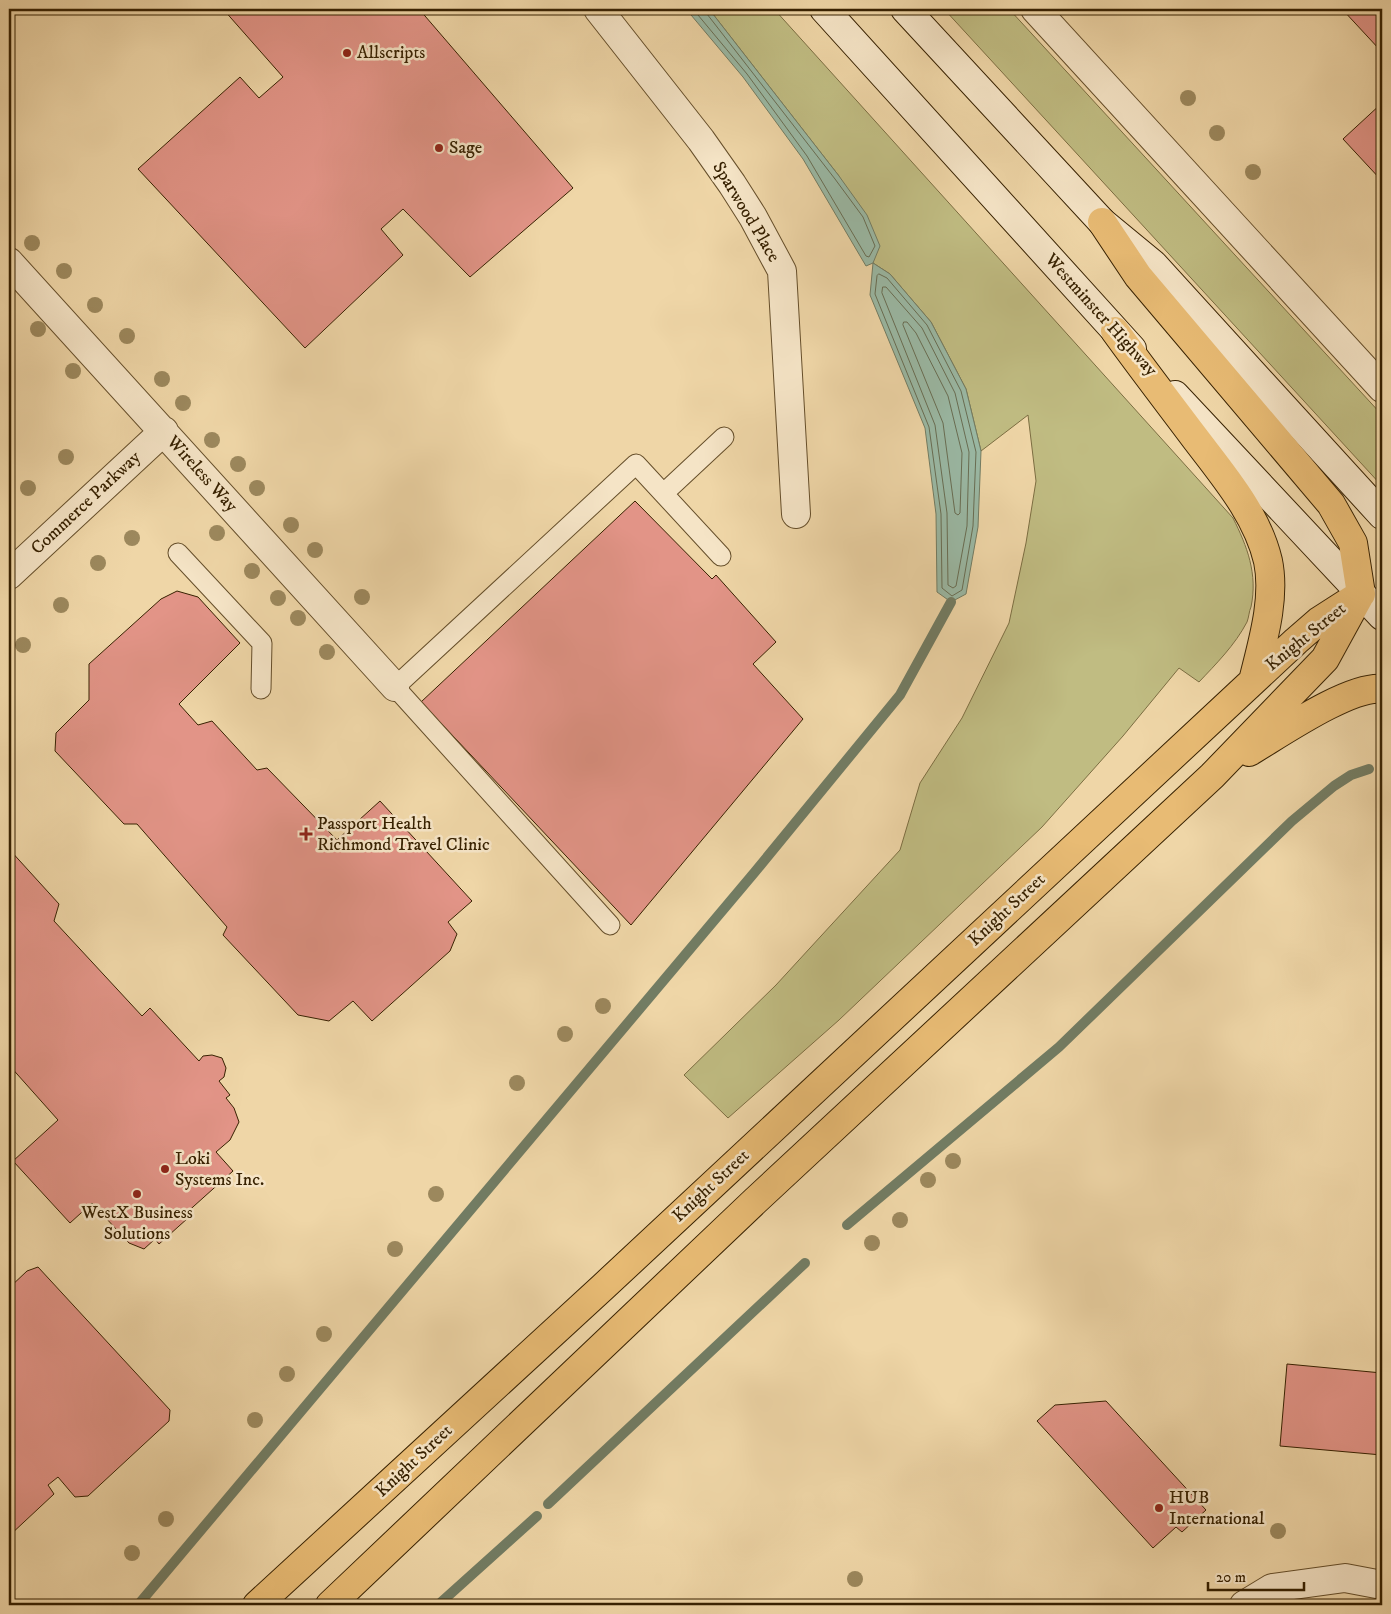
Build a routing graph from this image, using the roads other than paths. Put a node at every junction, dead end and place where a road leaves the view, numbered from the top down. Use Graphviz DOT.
graph roads {
  1 [pos="598,9"];
  2 [pos="824,9"];
  3 [pos="905,9"];
  4 [pos="1035,9"];
  5 [pos="1102,222"];
  6 [pos="9,262"];
  7 [pos="1115,331"];
  8 [pos="1382,388"];
  9 [pos="164,431"];
  10 [pos="724,437"];
  11 [pos="664,493"];
  12 [pos="796,514"];
  13 [pos="1382,514"];
  14 [pos="178,553"];
  15 [pos="722,556"];
  16 [pos="9,575"];
  17 [pos="1372,595"];
  18 [pos="1382,616"];
  19 [pos="1253,682"];
  20 [pos="395,687"];
  21 [pos="261,689"];
  22 [pos="1382,689"];
  23 [pos="1212,776"];
  24 [pos="610,925"];
  25 [pos="1382,1585"];
  26 [pos="257,1605"];
  27 [pos="330,1605"];
  28 [pos="1244,1605"];
  1 -- 12 [label="street, Sparwood Place"];
  2 -- 7 [label="street, Westminster Highway"];
  3 -- 5 [label="street"];
  4 -- 8 [label="street"];
  5 -- 13 [label="street"];
  5 -- 17 [label="highway"];
  6 -- 9 [label="street, Wireless Way"];
  7 -- 17 [label="street, Westminster Highway"];
  7 -- 19 [label="highway"];
  9 -- 16 [label="street, Commerce Parkway"];
  9 -- 20 [label="street, Wireless Way"];
  10 -- 11 [label="lane"];
  11 -- 15 [label="lane"];
  11 -- 20 [label="lane"];
  14 -- 21 [label="lane"];
  17 -- 18 [label="street, Westminster Highway"];
  17 -- 19 [label="highway, Knight Street"];
  17 -- 23 [label="highway, Knight Street"];
  19 -- 26 [label="highway, Knight Street"];
  20 -- 24 [label="lane"];
  22 -- 23 [label="highway"];
  23 -- 27 [label="highway, Knight Street"];
  25 -- 28 [label="street"];
}
